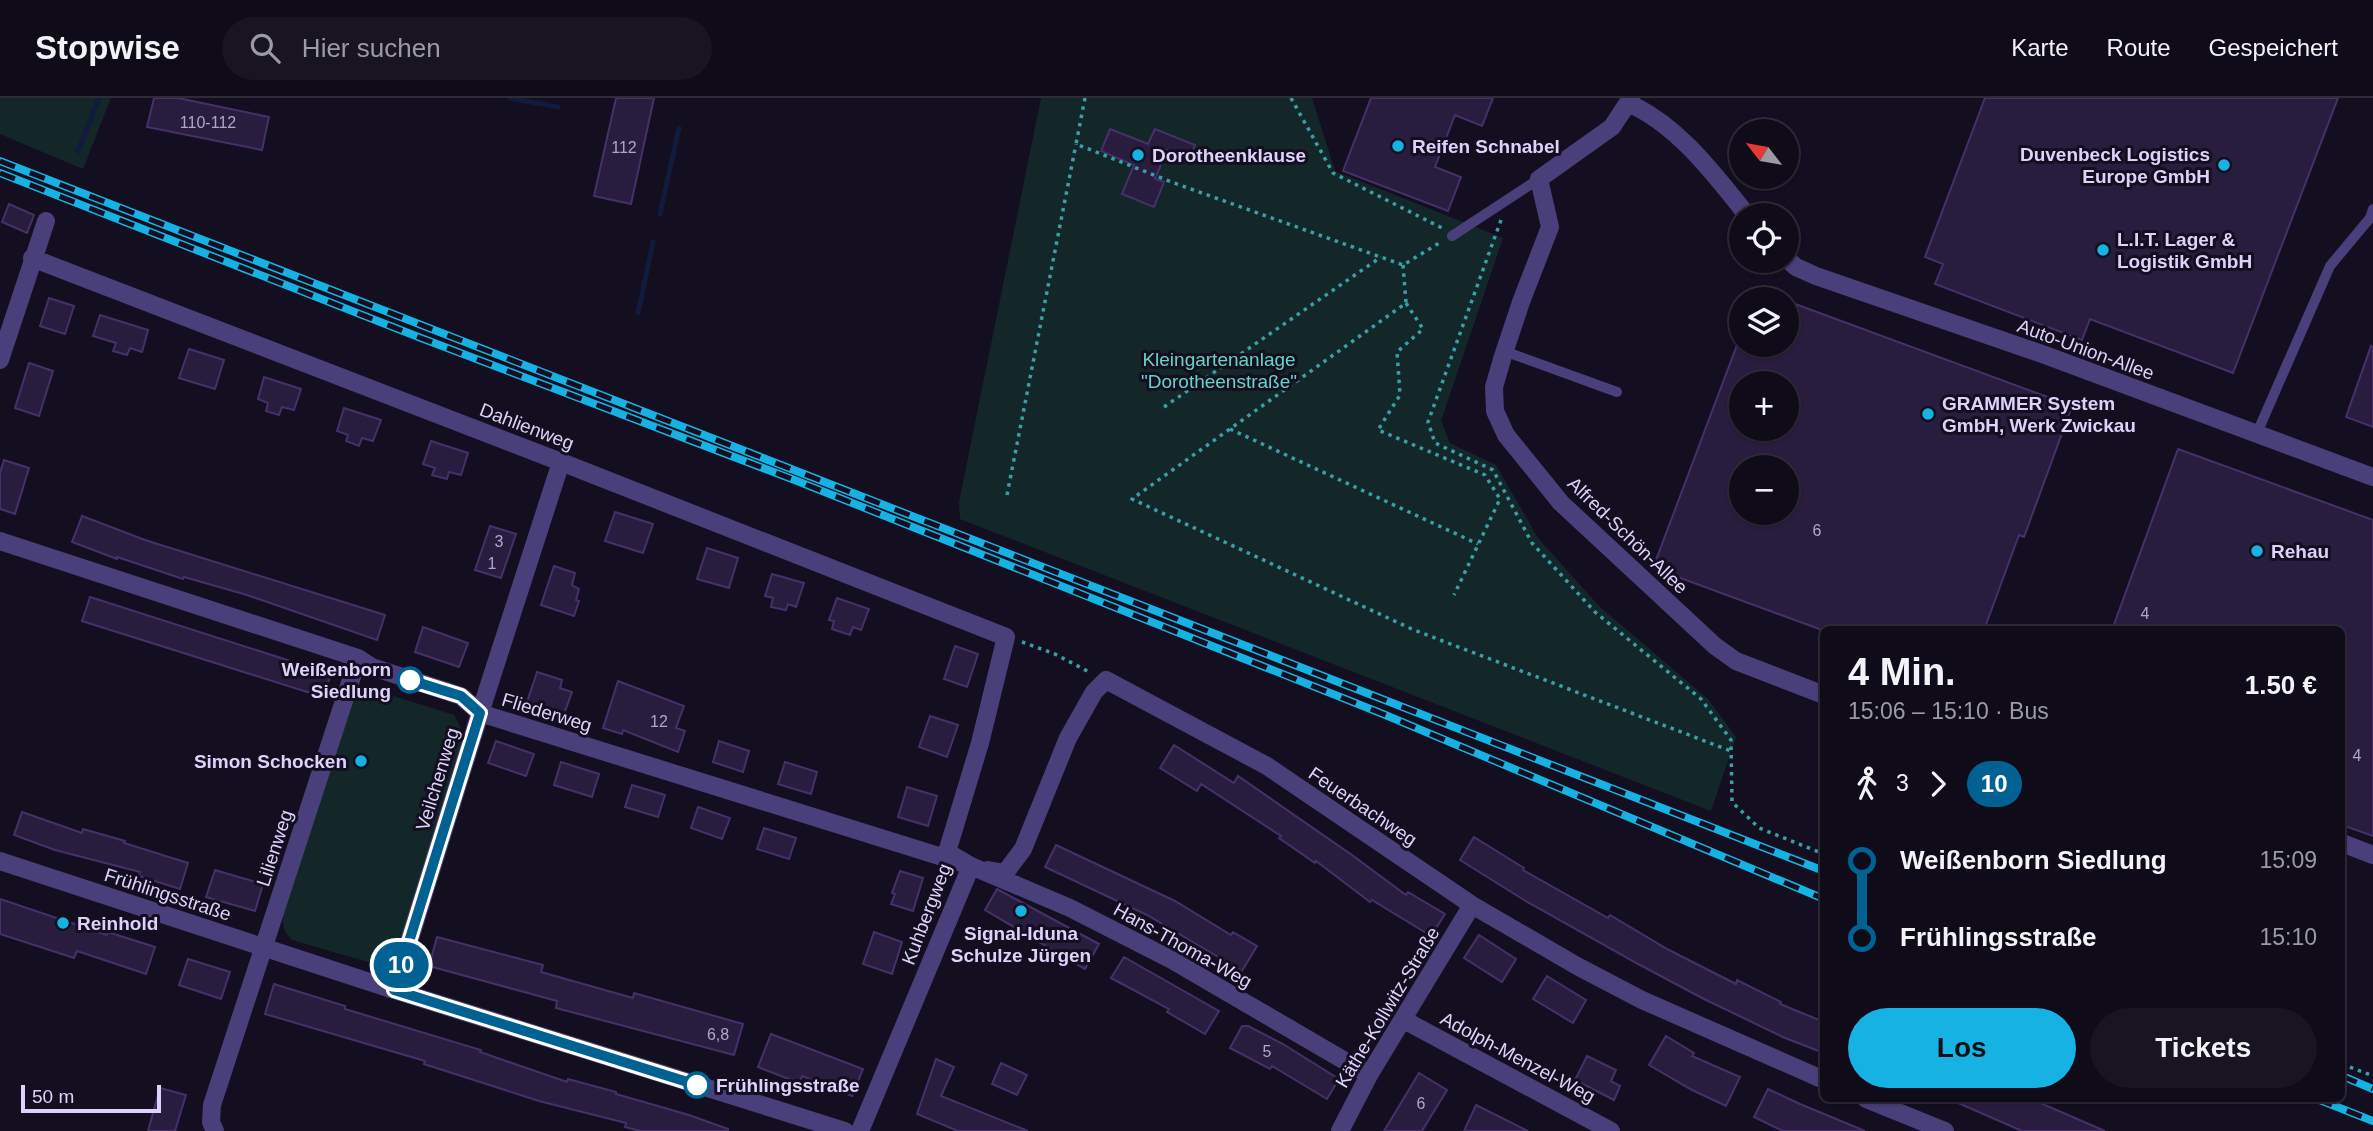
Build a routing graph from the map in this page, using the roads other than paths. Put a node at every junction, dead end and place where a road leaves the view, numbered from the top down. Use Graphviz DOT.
graph roads {
  1 [pos="1630,100"];
  2 [pos="1539,179"];
  3 [pos="1737,203"];
  4 [pos="2373,209"];
  5 [pos="46,221"];
  6 [pos="1452,236"];
  7 [pos="32,258"];
  8 [pos="1799,268"];
  9 [pos="1504,351"];
  10 [pos="0,360"];
  11 [pos="1617,392"];
  12 [pos="2257,433"];
  13 [pos="561,461"];
  14 [pos="2373,477"];
  15 [pos="0,541"];
  16 [pos="1006,636"];
  17 [pos="358,658"];
  18 [pos="1820,693"];
  19 [pos="480,713"];
  20 [pos="2345,844"];
  21 [pos="2373,855"];
  22 [pos="0,862"];
  23 [pos="971,866"];
  24 [pos="1472,905"];
  25 [pos="263,948"];
  26 [pos="394,990"];
  27 [pos="1404,1020"];
  28 [pos="1369,1075"];
  29 [pos="1820,1078"];
  30 [pos="1873,1102"];
  31 [pos="215,1131"];
  32 [pos="845,1131"];
  33 [pos="860,1131"];
  34 [pos="1340,1131"];
  35 [pos="1611,1131"];
  36 [pos="1945,1131"];
  1 -- 2 [label="street"];
  1 -- 3 [label="street"];
  2 -- 6 [label="lane"];
  2 -- 9 [label="street, Alfred-Schön-Allee"];
  4 -- 12 [label="lane"];
  5 -- 7 [label="street"];
  7 -- 10 [label="street"];
  7 -- 13 [label="street, Dahlienweg"];
  8 -- 12 [label="street, Auto-Union-Allee"];
  9 -- 11 [label="lane"];
  9 -- 18 [label="street, Alfred-Schön-Allee"];
  12 -- 14 [label="street, Auto-Union-Allee"];
  13 -- 16 [label="street, Dahlienweg"];
  13 -- 19 [label="street, Veilchenweg"];
  15 -- 17 [label="street, Fliederweg"];
  16 -- 23 [label="street, Kuhbergweg"];
  17 -- 19 [label="street, Fliederweg"];
  17 -- 25 [label="street, Lilienweg"];
  19 -- 23 [label="street, Fliederweg"];
  19 -- 26 [label="street, Veilchenweg"];
  20 -- 21 [label="street"];
  22 -- 25 [label="street, Frühlingsstraße"];
  23 -- 24 [label="street, Feuerbachweg"];
  23 -- 28 [label="street, Hans-Thoma-Weg"];
  23 -- 33 [label="street, Kuhbergweg"];
  24 -- 27 [label="street, Käthe-Kollwitz-Straße"];
  24 -- 29 [label="street, Feuerbachweg"];
  25 -- 26 [label="street, Frühlingsstraße"];
  25 -- 31 [label="street, Lilienweg"];
  26 -- 32 [label="street, Frühlingsstraße"];
  27 -- 28 [label="street, Käthe-Kollwitz-Straße"];
  27 -- 35 [label="street, Adolph-Menzel-Weg"];
  28 -- 34 [label="street, Käthe-Kollwitz-Straße"];
  30 -- 36 [label="street"];
}
